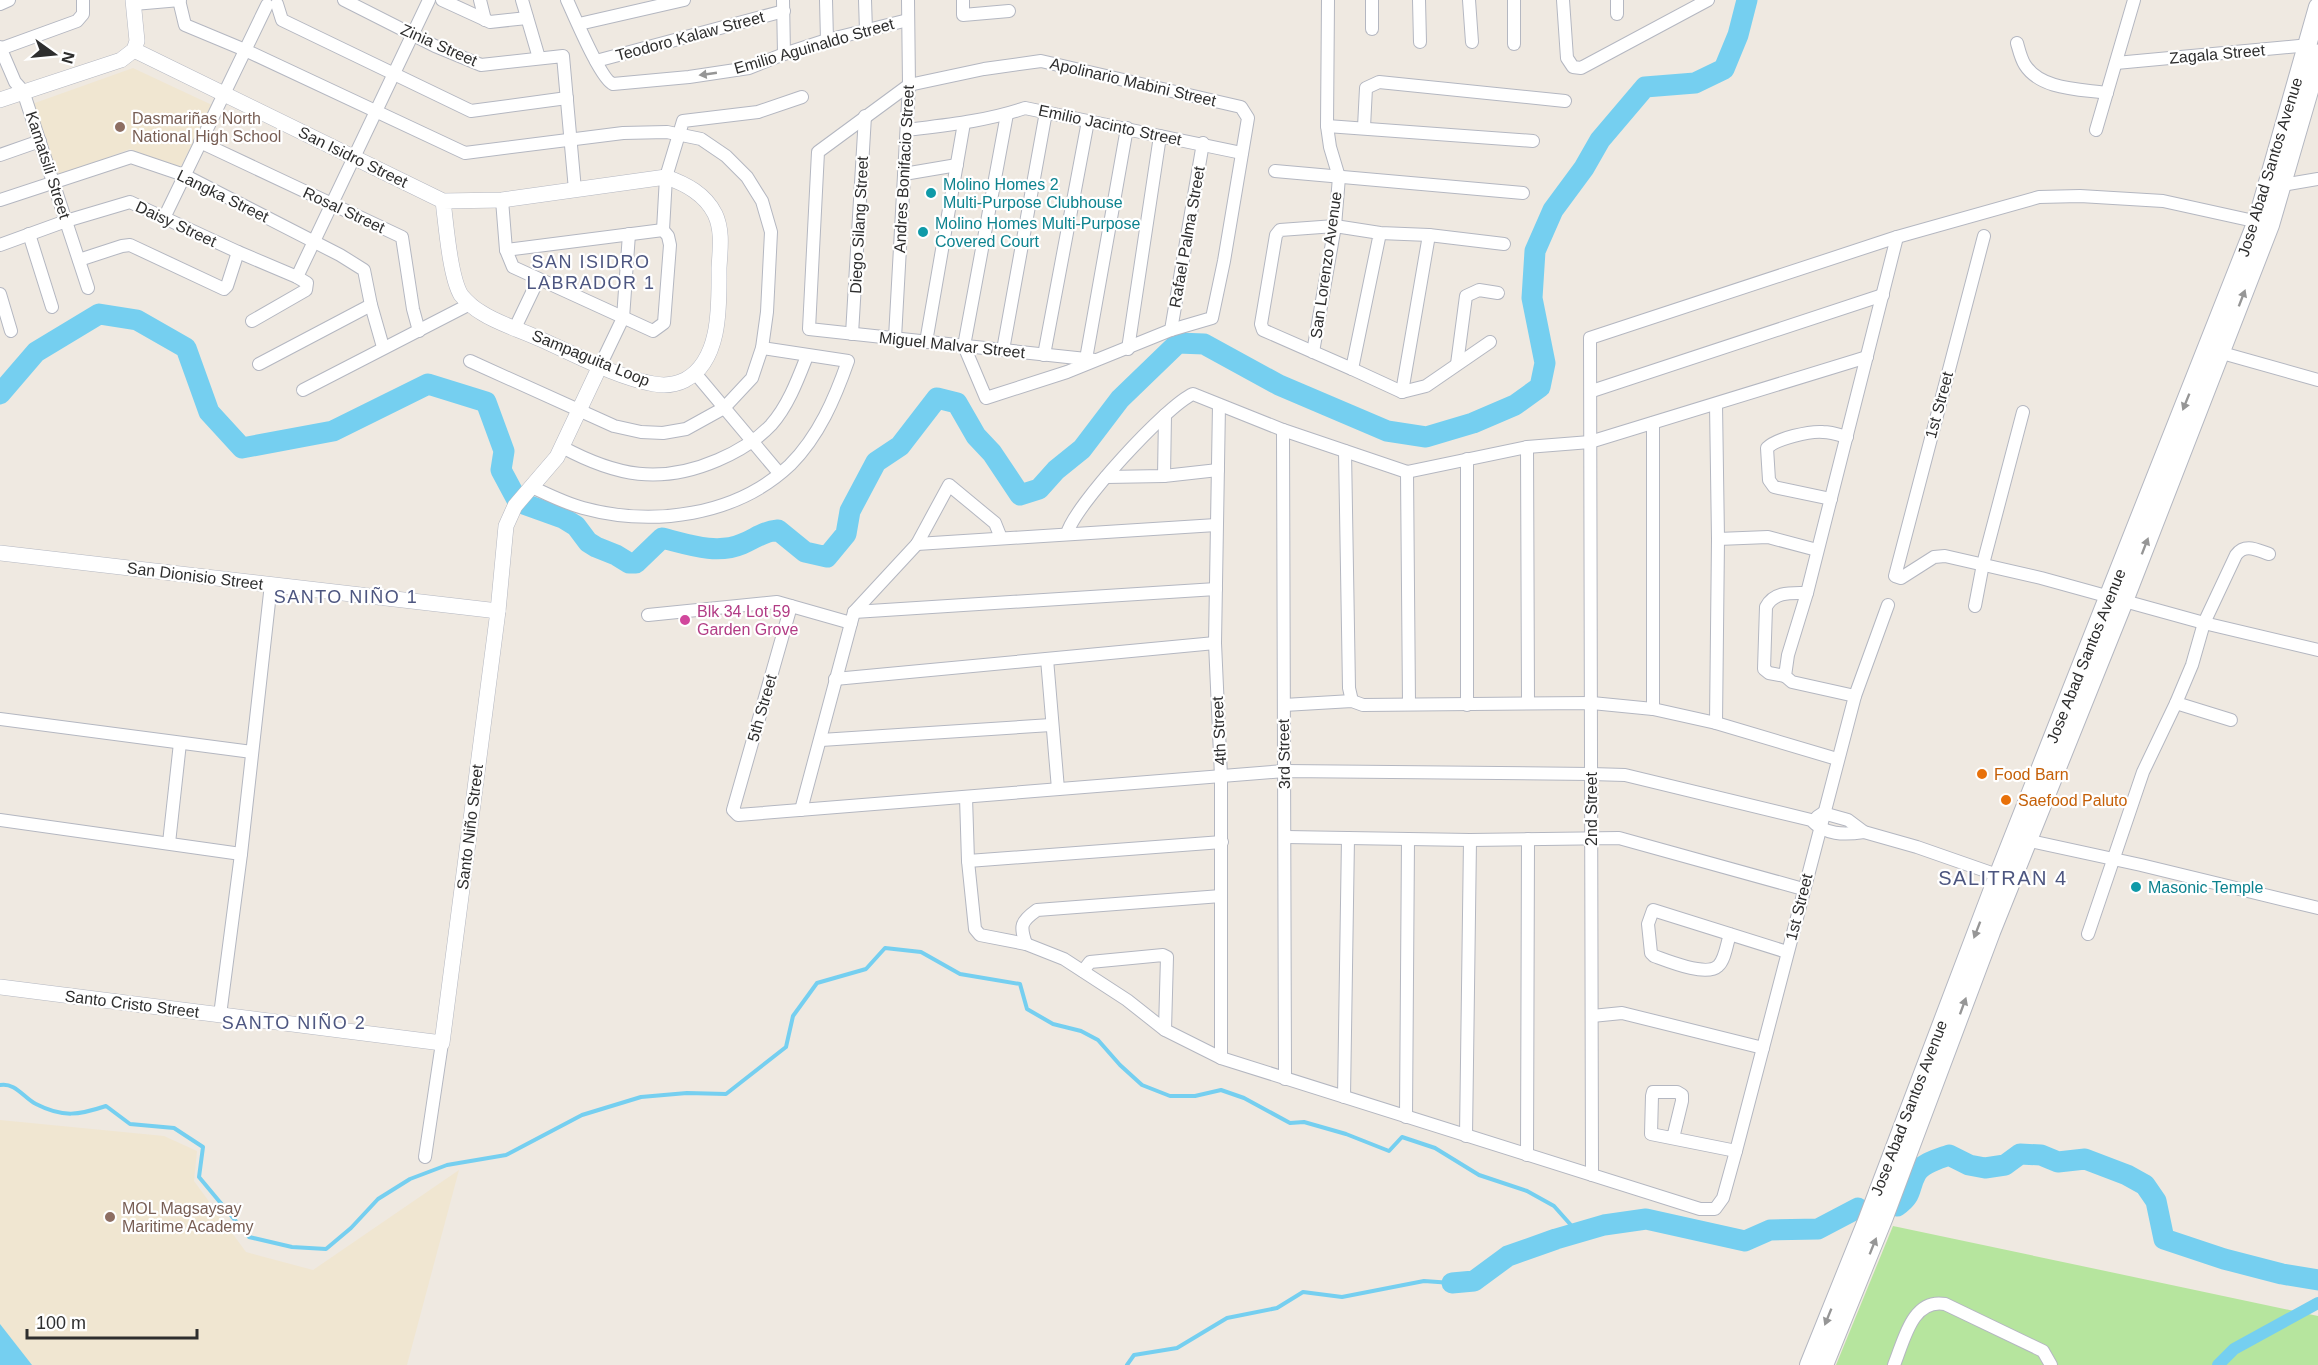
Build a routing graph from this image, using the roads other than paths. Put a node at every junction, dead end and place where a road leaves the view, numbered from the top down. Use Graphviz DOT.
graph roads {
  1 [pos="9,0"];
  2 [pos="83,0"];
  3 [pos="180,0"];
  4 [pos="289,0"];
  5 [pos="344,0"];
  6 [pos="429,0"];
  7 [pos="442,0"];
  8 [pos="480,0"];
  9 [pos="522,0"];
  10 [pos="567,0"];
  11 [pos="684,0"];
  12 [pos="826,0"];
  13 [pos="865,0"];
  14 [pos="908,0"];
  15 [pos="963,0"];
  16 [pos="1328,0"];
  17 [pos="1372,0"];
  18 [pos="1419,0"];
  19 [pos="1469,0"];
  20 [pos="1514,0"];
  21 [pos="1563,0"];
  22 [pos="1617,0"];
  23 [pos="1708,0"];
  24 [pos="2134,0"];
  25 [pos="133,2"];
  26 [pos="270,3"];
  27 [pos="0,4"];
  28 [pos="784,5"];
  29 [pos="2318,7"];
  30 [pos="1009,11"];
  31 [pos="1617,14"];
  32 [pos="527,18"];
  33 [pos="485,20"];
  34 [pos="908,20"];
  35 [pos="579,24"];
  36 [pos="1372,29"];
  37 [pos="866,31"];
  38 [pos="413,35"];
  39 [pos="827,40"];
  40 [pos="1420,42"];
  41 [pos="1472,42"];
  42 [pos="2017,43"];
  43 [pos="1514,44"];
  44 [pos="0,48"];
  45 [pos="134,50"];
  46 [pos="245,50"];
  47 [pos="2314,53"];
  48 [pos="784,54"];
  49 [pos="539,58"];
  50 [pos="596,61"];
  51 [pos="2116,63"];
  52 [pos="394,74"];
  53 [pos="909,86"];
  54 [pos="23,91"];
  55 [pos="2307,92"];
  56 [pos="2107,93"];
  57 [pos="223,94"];
  58 [pos="802,97"];
  59 [pos="567,98"];
  60 [pos="0,100"];
  61 [pos="1565,101"];
  62 [pos="376,111"];
  63 [pos="1046,112"];
  64 [pos="1007,114"];
  65 [pos="865,116"];
  66 [pos="1088,121"];
  67 [pos="964,123"];
  68 [pos="1328,126"];
  69 [pos="1127,128"];
  70 [pos="1364,128"];
  71 [pos="907,130"];
  72 [pos="2096,130"];
  73 [pos="677,135"];
  74 [pos="1160,136"];
  75 [pos="571,140"];
  76 [pos="40,141"];
  77 [pos="1533,141"];
  78 [pos="200,142"];
  79 [pos="1203,144"];
  80 [pos="1242,153"];
  81 [pos="0,155"];
  82 [pos="354,158"];
  83 [pos="957,165"];
  84 [pos="1275,171"];
  85 [pos="904,174"];
  86 [pos="184,175"];
  87 [pos="666,177"];
  88 [pos="1339,177"];
  89 [pos="2318,179"];
  90 [pos="53,181"];
  91 [pos="2275,184"];
  92 [pos="575,190"];
  93 [pos="1523,193"];
  94 [pos="0,200"];
  95 [pos="502,200"];
  96 [pos="443,201"];
  97 [pos="332,204"];
  98 [pos="164,219"];
  99 [pos="66,221"];
  100 [pos="2264,223"];
  101 [pos="1335,226"];
  102 [pos="663,230"];
  103 [pos="1380,233"];
  104 [pos="28,234"];
  105 [pos="628,234"];
  106 [pos="1429,235"];
  107 [pos="1984,236"];
  108 [pos="1897,237"];
  109 [pos="314,242"];
  110 [pos="1504,244"];
  111 [pos="0,245"];
  112 [pos="506,250"];
  113 [pos="238,252"];
  114 [pos="79,260"];
  115 [pos="297,277"];
  116 [pos="538,280"];
  117 [pos="88,288"];
  118 [pos="1498,293"];
  119 [pos="1883,295"];
  120 [pos="0,296"];
  121 [pos="470,304"];
  122 [pos="371,305"];
  123 [pos="52,307"];
  124 [pos="623,318"];
  125 [pos="252,321"];
  126 [pos="515,328"];
  127 [pos="809,329"];
  128 [pos="1171,330"];
  129 [pos="11,331"];
  130 [pos="419,331"];
  131 [pos="852,334"];
  132 [pos="895,338"];
  133 [pos="926,342"];
  134 [pos="1490,342"];
  135 [pos="964,346"];
  136 [pos="383,347"];
  137 [pos="762,348"];
  138 [pos="1128,348"];
  139 [pos="1003,350"];
  140 [pos="2214,350"];
  141 [pos="1314,352"];
  142 [pos="1044,355"];
  143 [pos="807,356"];
  144 [pos="1867,357"];
  145 [pos="1090,360"];
  146 [pos="470,361"];
  147 [pos="259,364"];
  148 [pos="1457,364"];
  149 [pos="600,366"];
  150 [pos="1352,369"];
  151 [pos="695,373"];
  152 [pos="2318,380"];
  153 [pos="303,390"];
  154 [pos="1592,391"];
  155 [pos="1402,392"];
  156 [pos="1716,404"];
  157 [pos="1220,405"];
  158 [pos="724,408"];
  159 [pos="580,411"];
  160 [pos="2023,412"];
  161 [pos="1165,415"];
  162 [pos="1653,423"];
  163 [pos="1283,430"];
  164 [pos="1847,437"];
  165 [pos="1590,442"];
  166 [pos="752,443"];
  167 [pos="562,447"];
  168 [pos="1527,447"];
  169 [pos="1345,451"];
  170 [pos="1467,459"];
  171 [pos="1218,470"];
  172 [pos="1407,472"];
  173 [pos="779,473"];
  174 [pos="1164,476"];
  175 [pos="1106,477"];
  176 [pos="530,489"];
  177 [pos="1831,499"];
  178 [pos="1216,525"];
  179 [pos="1067,534"];
  180 [pos="1001,538"];
  181 [pos="1718,539"];
  182 [pos="917,544"];
  183 [pos="1817,550"];
  184 [pos="0,553"];
  185 [pos="2269,554"];
  186 [pos="1983,564"];
  187 [pos="271,584"];
  188 [pos="1216,589"];
  189 [pos="1807,593"];
  190 [pos="2116,599"];
  191 [pos="1888,605"];
  192 [pos="791,606"];
  193 [pos="1975,606"];
  194 [pos="498,611"];
  195 [pos="648,615"];
  196 [pos="853,618"];
  197 [pos="2204,623"];
  198 [pos="1215,643"];
  199 [pos="2318,650"];
  200 [pos="1047,658"];
  201 [pos="1785,676"];
  202 [pos="835,679"];
  203 [pos="1855,696"];
  204 [pos="1352,701"];
  205 [pos="1528,703"];
  206 [pos="1592,703"];
  207 [pos="2176,703"];
  208 [pos="1409,704"];
  209 [pos="1284,705"];
  210 [pos="1467,705"];
  211 [pos="1653,710"];
  212 [pos="0,719"];
  213 [pos="2231,720"];
  214 [pos="1716,723"];
  215 [pos="1051,725"];
  216 [pos="821,740"];
  217 [pos="180,743"];
  218 [pos="252,752"];
  219 [pos="1837,759"];
  220 [pos="1284,771"];
  221 [pos="1591,774"];
  222 [pos="1221,776"];
  223 [pos="1058,789"];
  224 [pos="966,797"];
  225 [pos="801,810"];
  226 [pos="1823,813"];
  227 [pos="0,819"];
  228 [pos="1815,824"];
  229 [pos="1864,832"];
  230 [pos="1286,837"];
  231 [pos="1348,838"];
  232 [pos="1591,838"];
  233 [pos="1408,839"];
  234 [pos="1528,839"];
  235 [pos="2020,839"];
  236 [pos="1470,840"];
  237 [pos="1222,842"];
  238 [pos="169,843"];
  239 [pos="241,854"];
  240 [pos="2112,860"];
  241 [pos="968,861"];
  242 [pos="2005,878"];
  243 [pos="1803,889"];
  244 [pos="1221,896"];
  245 [pos="2318,908"];
  246 [pos="1730,934"];
  247 [pos="2088,934"];
  248 [pos="1026,944"];
  249 [pos="1787,952"];
  250 [pos="1083,971"];
  251 [pos="0,987"];
  252 [pos="220,1015"];
  253 [pos="1592,1016"];
  254 [pos="1165,1030"];
  255 [pos="442,1043"];
  256 [pos="1763,1048"];
  257 [pos="1221,1058"];
  258 [pos="1285,1079"];
  259 [pos="1344,1097"];
  260 [pos="1406,1117"];
  261 [pos="1466,1136"];
  262 [pos="1673,1138"];
  263 [pos="1736,1151"];
  264 [pos="1527,1155"];
  265 [pos="425,1157"];
  266 [pos="1592,1175"];
  267 [pos="1876,1219"];
  268 [pos="1809,1365"];
  269 [pos="1824,1365"];
  270 [pos="1894,1365"];
  271 [pos="2051,1365"];
  1 -- 27 [label="street"];
  2 -- 44 [label="street"];
  3 -- 25 [label="street"];
  3 -- 46 [label="street"];
  4 -- 26 [label="street"];
  5 -- 38 [label="street, Zinia Street"];
  6 -- 38 [label="street"];
  7 -- 33 [label="street"];
  8 -- 33 [label="street"];
  9 -- 32 [label="street"];
  10 -- 35 [label="street"];
  11 -- 35 [label="street"];
  12 -- 39 [label="street"];
  13 -- 37 [label="street"];
  14 -- 34 [label="street, Andres Bonifacio Street"];
  15 -- 30 [label="street"];
  16 -- 68 [label="street, San Lorenzo Avenue"];
  17 -- 36 [label="street"];
  18 -- 40 [label="street"];
  19 -- 41 [label="street"];
  20 -- 43 [label="street"];
  21 -- 23 [label="street"];
  22 -- 31 [label="street"];
  24 -- 51 [label="street"];
  25 -- 45 [label="street"];
  26 -- 46 [label="street"];
  26 -- 52 [label="street"];
  28 -- 48 [label="street"];
  28 -- 50 [label="street, Teodoro Kalaw Street"];
  29 -- 47 [label="main road, Jose Abad Santos Avenue"];
  32 -- 33 [label="street"];
  32 -- 49 [label="street"];
  34 -- 37 [label="street, Emilio Aguinaldo Street"];
  34 -- 53 [label="street, Andres Bonifacio Street"];
  35 -- 50 [label="street"];
  37 -- 39 [label="street, Emilio Aguinaldo Street"];
  38 -- 49 [label="street, Zinia Street"];
  38 -- 52 [label="street"];
  39 -- 48 [label="street, Emilio Aguinaldo Street"];
  42 -- 56 [label="street"];
  44 -- 54 [label="street, Kamatsili Street"];
  45 -- 54 [label="street"];
  45 -- 57 [label="street, San Isidro Street"];
  46 -- 57 [label="street"];
  46 -- 62 [label="street"];
  47 -- 51 [label="street, Zagala Street"];
  47 -- 55 [label="main road, Jose Abad Santos Avenue"];
  48 -- 50 [label="street, Emilio Aguinaldo Street, one-way"];
  49 -- 59 [label="street, Zinia Street"];
  51 -- 56 [label="street"];
  52 -- 59 [label="street"];
  52 -- 62 [label="street"];
  53 -- 65 [label="street, Apolinario Mabini Street"];
  53 -- 71 [label="street, Andres Bonifacio Street"];
  53 -- 80 [label="street, Apolinario Mabini Street"];
  54 -- 60 [label="street"];
  54 -- 76 [label="street, Kamatsili Street"];
  55 -- 91 [label="main road, Jose Abad Santos Avenue"];
  56 -- 72 [label="street"];
  57 -- 78 [label="street"];
  57 -- 82 [label="street, San Isidro Street"];
  58 -- 73 [label="street"];
  59 -- 75 [label="street"];
  61 -- 70 [label="street"];
  62 -- 75 [label="street"];
  62 -- 82 [label="street"];
  63 -- 64 [label="street, Emilio Jacinto Street"];
  63 -- 66 [label="street, Emilio Jacinto Street"];
  63 -- 139 [label="street"];
  64 -- 67 [label="street, Emilio Jacinto Street"];
  64 -- 135 [label="street"];
  65 -- 127 [label="street, Apolinario Mabini Street"];
  65 -- 131 [label="street, Diego Silang Street"];
  66 -- 69 [label="street, Emilio Jacinto Street"];
  66 -- 142 [label="street"];
  67 -- 71 [label="street, Emilio Jacinto Street"];
  67 -- 83 [label="street"];
  68 -- 70 [label="street"];
  68 -- 88 [label="street, San Lorenzo Avenue"];
  69 -- 74 [label="street, Emilio Jacinto Street"];
  69 -- 145 [label="street"];
  70 -- 77 [label="street"];
  71 -- 85 [label="street, Andres Bonifacio Street"];
  73 -- 75 [label="street"];
  73 -- 87 [label="street"];
  73 -- 137 [label="street"];
  74 -- 79 [label="street, Emilio Jacinto Street"];
  74 -- 138 [label="street"];
  75 -- 92 [label="street"];
  76 -- 81 [label="street"];
  76 -- 90 [label="street, Kamatsili Street"];
  78 -- 86 [label="street"];
  78 -- 97 [label="street, Rosal Street"];
  79 -- 80 [label="street, Emilio Jacinto Street"];
  79 -- 128 [label="street, Rafael Palma Street"];
  80 -- 128 [label="street, Apolinario Mabini Street"];
  82 -- 96 [label="street, San Isidro Street"];
  82 -- 97 [label="street"];
  83 -- 85 [label="street"];
  83 -- 133 [label="street"];
  84 -- 88 [label="street"];
  85 -- 132 [label="street, Andres Bonifacio Street"];
  86 -- 90 [label="street, Langka Street"];
  86 -- 98 [label="street"];
  86 -- 109 [label="street, Langka Street"];
  87 -- 92 [label="street"];
  87 -- 102 [label="street"];
  87 -- 151 [label="street"];
  88 -- 93 [label="street"];
  88 -- 101 [label="street, San Lorenzo Avenue"];
  89 -- 91 [label="street"];
  90 -- 94 [label="street, Langka Street"];
  90 -- 99 [label="street, Kamatsili Street"];
  91 -- 100 [label="main road, Jose Abad Santos Avenue"];
  92 -- 95 [label="street"];
  95 -- 96 [label="street"];
  95 -- 112 [label="street"];
  96 -- 121 [label="street, Sampaguita Loop"];
  97 -- 109 [label="street"];
  97 -- 130 [label="street, Rosal Street"];
  98 -- 99 [label="street, Daisy Street"];
  98 -- 113 [label="street, Daisy Street"];
  99 -- 104 [label="street, Daisy Street"];
  99 -- 114 [label="street, Kamatsili Street"];
  100 -- 108 [label="street"];
  100 -- 140 [label="main road, Jose Abad Santos Avenue"];
  101 -- 103 [label="street"];
  101 -- 141 [label="street, San Lorenzo Avenue"];
  101 -- 141 [label="street"];
  102 -- 105 [label="street"];
  102 -- 124 [label="street"];
  103 -- 106 [label="street"];
  103 -- 150 [label="street"];
  104 -- 111 [label="street, Daisy Street"];
  104 -- 123 [label="street"];
  105 -- 112 [label="street"];
  105 -- 124 [label="street"];
  106 -- 110 [label="street"];
  106 -- 155 [label="street"];
  107 -- 186 [label="street, 1st Street"];
  108 -- 119 [label="street"];
  108 -- 154 [label="street, 2nd Street"];
  109 -- 115 [label="street"];
  109 -- 122 [label="street, Langka Street"];
  112 -- 116 [label="street"];
  113 -- 114 [label="street"];
  113 -- 115 [label="street, Daisy Street"];
  114 -- 117 [label="street, Kamatsili Street"];
  115 -- 125 [label="street"];
  116 -- 124 [label="street"];
  116 -- 126 [label="street"];
  118 -- 148 [label="street"];
  119 -- 144 [label="street"];
  119 -- 154 [label="street"];
  120 -- 129 [label="street"];
  121 -- 126 [label="street, Sampaguita Loop"];
  121 -- 130 [label="street"];
  122 -- 136 [label="street, Langka Street"];
  122 -- 147 [label="street"];
  124 -- 149 [label="street"];
  126 -- 149 [label="street, Sampaguita Loop"];
  127 -- 131 [label="street, Miguel Malvar Street"];
  128 -- 138 [label="street"];
  130 -- 136 [label="street"];
  131 -- 132 [label="street, Miguel Malvar Street"];
  132 -- 133 [label="street, Miguel Malvar Street"];
  133 -- 135 [label="street, Miguel Malvar Street"];
  134 -- 148 [label="street"];
  135 -- 139 [label="street, Miguel Malvar Street"];
  135 -- 145 [label="street"];
  136 -- 153 [label="street"];
  137 -- 143 [label="street"];
  137 -- 158 [label="street"];
  138 -- 145 [label="street"];
  139 -- 142 [label="street, Miguel Malvar Street"];
  140 -- 152 [label="street"];
  140 -- 190 [label="main road, Jose Abad Santos Avenue"];
  141 -- 150 [label="street"];
  142 -- 145 [label="street, Miguel Malvar Street"];
  143 -- 166 [label="street"];
  143 -- 173 [label="street"];
  144 -- 156 [label="street"];
  144 -- 164 [label="street"];
  146 -- 159 [label="street"];
  148 -- 155 [label="street"];
  149 -- 151 [label="street, Sampaguita Loop"];
  149 -- 159 [label="street"];
  150 -- 155 [label="street"];
  151 -- 158 [label="street"];
  154 -- 165 [label="street, 2nd Street"];
  156 -- 162 [label="street"];
  156 -- 181 [label="street"];
  157 -- 161 [label="street"];
  157 -- 163 [label="street"];
  157 -- 171 [label="street, 4th Street"];
  158 -- 159 [label="street"];
  158 -- 166 [label="street"];
  159 -- 167 [label="street"];
  160 -- 186 [label="street"];
  161 -- 174 [label="street"];
  161 -- 175 [label="street"];
  162 -- 165 [label="street"];
  162 -- 211 [label="street"];
  163 -- 169 [label="street"];
  163 -- 209 [label="street, 3rd Street"];
  164 -- 177 [label="street"];
  164 -- 177 [label="street"];
  165 -- 168 [label="street"];
  165 -- 206 [label="street, 2nd Street"];
  166 -- 167 [label="street"];
  166 -- 173 [label="street"];
  167 -- 176 [label="street"];
  168 -- 170 [label="street"];
  168 -- 205 [label="street"];
  169 -- 172 [label="street"];
  169 -- 204 [label="street"];
  170 -- 172 [label="street"];
  170 -- 210 [label="street"];
  171 -- 174 [label="street"];
  171 -- 178 [label="street, 4th Street"];
  172 -- 208 [label="street"];
  173 -- 176 [label="street"];
  174 -- 175 [label="street"];
  175 -- 179 [label="street"];
  176 -- 194 [label="street, Santo Niño Street"];
  177 -- 183 [label="street"];
  178 -- 179 [label="street"];
  178 -- 188 [label="street, 4th Street"];
  179 -- 180 [label="street"];
  180 -- 182 [label="street"];
  180 -- 182 [label="street"];
  181 -- 183 [label="street"];
  181 -- 214 [label="street"];
  182 -- 196 [label="street"];
  183 -- 189 [label="street"];
  184 -- 187 [label="street, San Dionisio Street"];
  185 -- 197 [label="street"];
  186 -- 190 [label="street"];
  186 -- 193 [label="street"];
  187 -- 194 [label="street, San Dionisio Street"];
  187 -- 218 [label="street"];
  188 -- 196 [label="street"];
  188 -- 198 [label="street, 4th Street"];
  189 -- 201 [label="street"];
  189 -- 201 [label="street"];
  190 -- 197 [label="street"];
  190 -- 235 [label="main road, Jose Abad Santos Avenue"];
  191 -- 203 [label="street"];
  192 -- 195 [label="street"];
  192 -- 196 [label="street"];
  192 -- 225 [label="street, 5th Street"];
  194 -- 255 [label="street, Santo Niño Street"];
  196 -- 202 [label="street"];
  197 -- 199 [label="street"];
  197 -- 207 [label="street"];
  198 -- 200 [label="street"];
  198 -- 222 [label="street, 4th Street"];
  200 -- 202 [label="street"];
  200 -- 215 [label="street"];
  201 -- 203 [label="street"];
  202 -- 216 [label="street"];
  203 -- 219 [label="street"];
  204 -- 208 [label="street"];
  204 -- 209 [label="street"];
  205 -- 206 [label="street"];
  205 -- 210 [label="street"];
  206 -- 211 [label="street"];
  206 -- 221 [label="street, 2nd Street"];
  207 -- 213 [label="street"];
  207 -- 240 [label="street"];
  208 -- 210 [label="street"];
  209 -- 220 [label="street, 3rd Street"];
  211 -- 214 [label="street"];
  212 -- 217 [label="street"];
  214 -- 219 [label="street"];
  215 -- 216 [label="street"];
  215 -- 223 [label="street"];
  216 -- 225 [label="street"];
  217 -- 218 [label="street"];
  217 -- 238 [label="street"];
  218 -- 239 [label="street"];
  219 -- 226 [label="street"];
  220 -- 221 [label="street"];
  220 -- 222 [label="street"];
  220 -- 230 [label="street, 3rd Street"];
  221 -- 228 [label="street"];
  221 -- 232 [label="street, 2nd Street"];
  222 -- 223 [label="street"];
  222 -- 237 [label="street, 4th Street"];
  223 -- 224 [label="street"];
  224 -- 225 [label="street"];
  224 -- 241 [label="street"];
  226 -- 228 [label="street"];
  226 -- 229 [label="street"];
  227 -- 238 [label="street"];
  228 -- 229 [label="street"];
  228 -- 243 [label="street, 1st Street"];
  229 -- 242 [label="street"];
  230 -- 231 [label="street"];
  230 -- 258 [label="street, 3rd Street"];
  231 -- 233 [label="street"];
  231 -- 259 [label="street"];
  232 -- 234 [label="street"];
  232 -- 243 [label="street"];
  232 -- 253 [label="street, 2nd Street"];
  233 -- 236 [label="street"];
  233 -- 260 [label="street"];
  234 -- 236 [label="street"];
  234 -- 264 [label="street"];
  235 -- 240 [label="street"];
  235 -- 242 [label="main road, Jose Abad Santos Avenue"];
  236 -- 261 [label="street"];
  237 -- 241 [label="street"];
  237 -- 244 [label="street, 4th Street"];
  238 -- 239 [label="street"];
  239 -- 252 [label="street"];
  240 -- 245 [label="street"];
  240 -- 247 [label="street"];
  241 -- 248 [label="street"];
  267 -- 242 [label="main road, Jose Abad Santos Avenue, one-way"];
  242 -- 267 [label="main road, Jose Abad Santos Avenue, one-way"];
  243 -- 249 [label="street, 1st Street"];
  244 -- 248 [label="street"];
  244 -- 257 [label="street, 4th Street"];
  246 -- 246 [label="street"];
  246 -- 249 [label="street"];
  248 -- 250 [label="street"];
  249 -- 256 [label="street, 1st Street"];
  250 -- 254 [label="street"];
  250 -- 254 [label="street"];
  251 -- 252 [label="street, Santo Cristo Street"];
  252 -- 255 [label="street, Santo Cristo Street"];
  253 -- 256 [label="street"];
  253 -- 266 [label="street, 2nd Street"];
  254 -- 257 [label="street"];
  255 -- 265 [label="street"];
  256 -- 263 [label="street, 1st Street"];
  257 -- 258 [label="street"];
  258 -- 259 [label="street"];
  259 -- 260 [label="street"];
  260 -- 261 [label="street"];
  261 -- 264 [label="street"];
  262 -- 263 [label="street"];
  263 -- 266 [label="street, 1st Street"];
  264 -- 266 [label="street"];
  267 -- 268 [label="main road, Jose Abad Santos Avenue, one-way"];
  269 -- 267 [label="main road, Jose Abad Santos Avenue, one-way"];
  270 -- 271 [label="street"];
}
